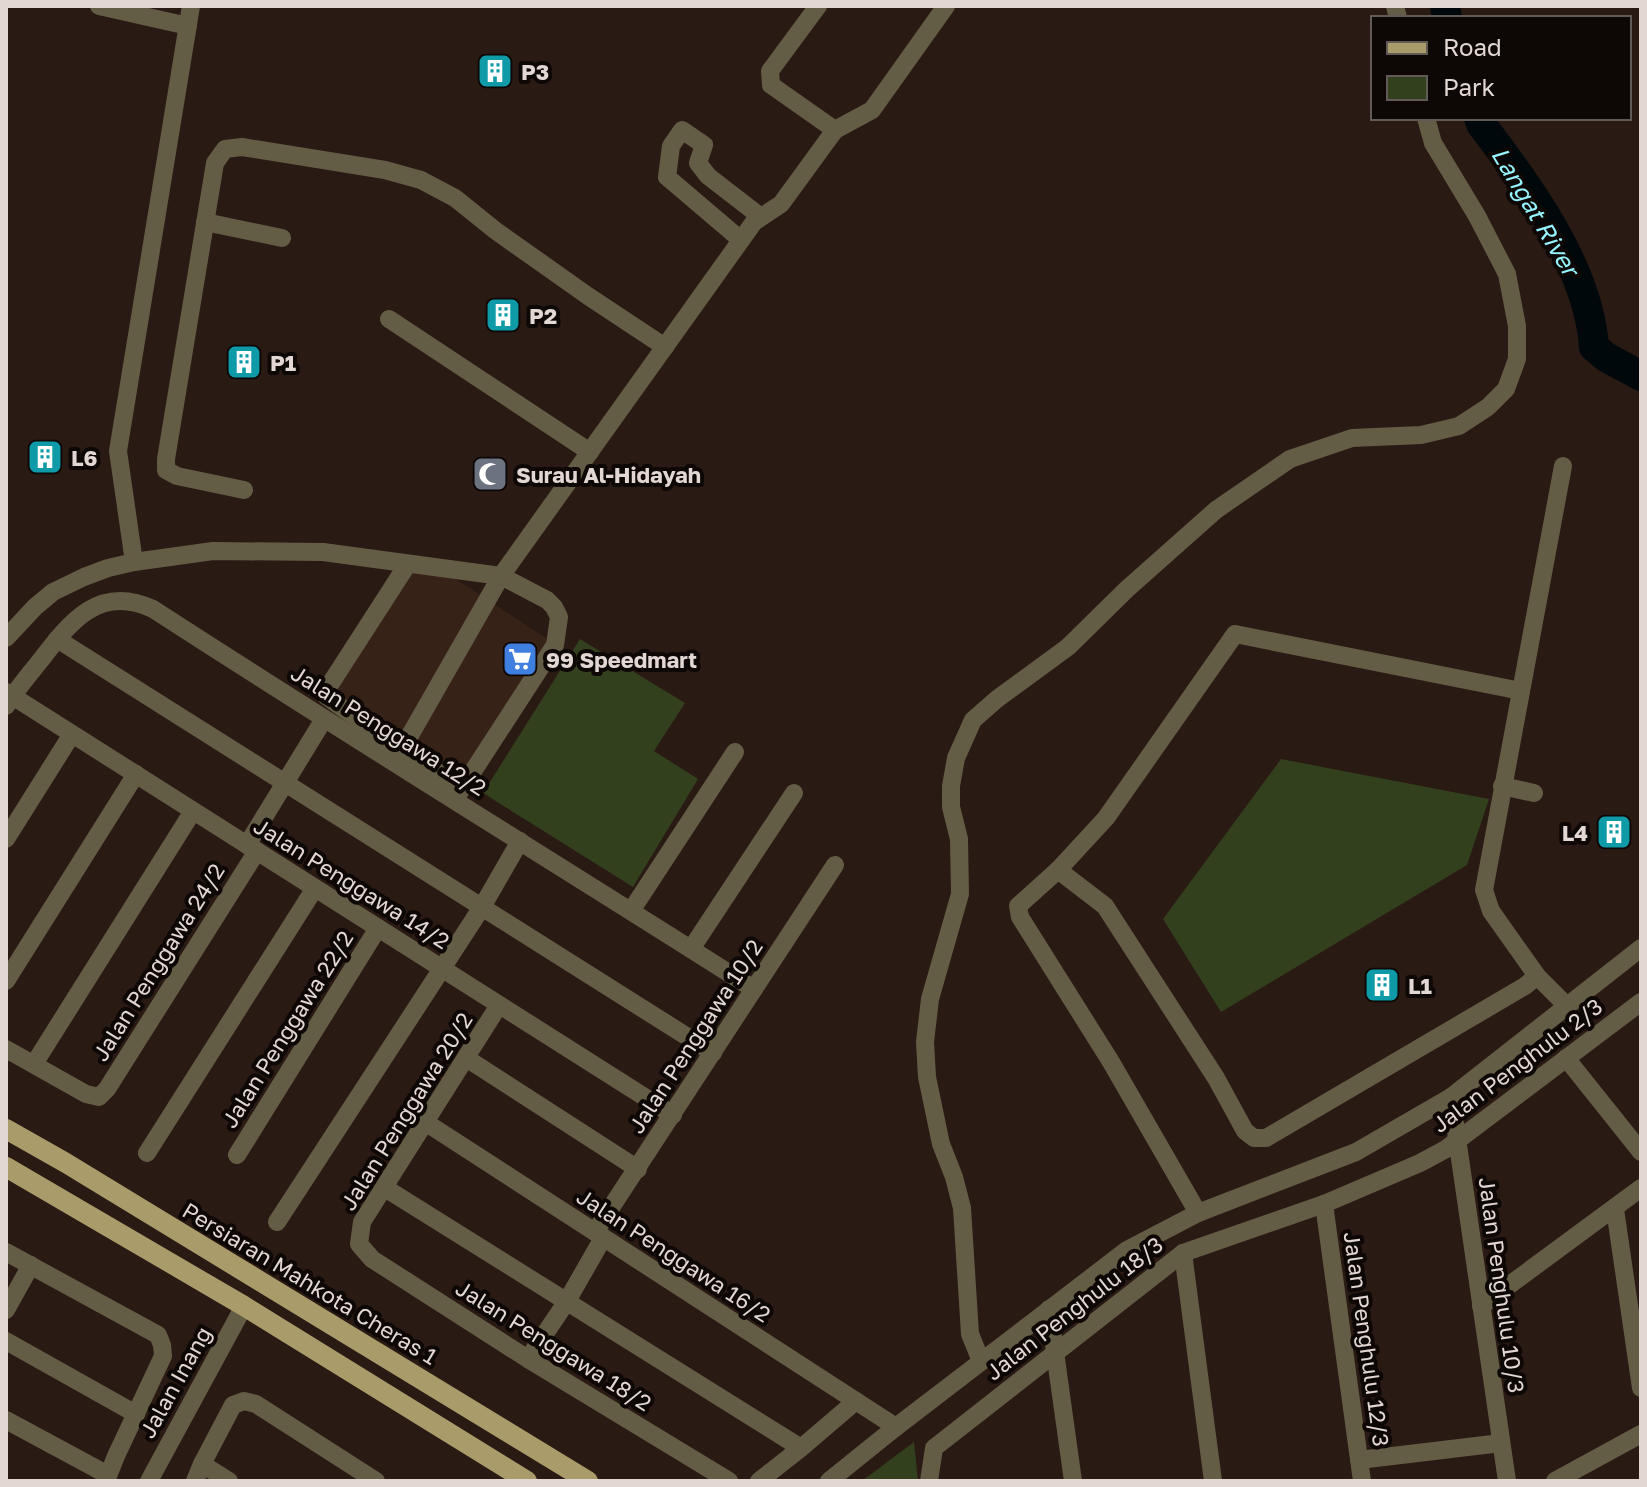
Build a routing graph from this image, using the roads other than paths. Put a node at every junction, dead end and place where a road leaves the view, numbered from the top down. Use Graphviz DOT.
graph roads {
  1 [pos="99,6"];
  2 [pos="191,6"];
  3 [pos="818,6"];
  4 [pos="946,6"];
  5 [pos="188,26"];
  6 [pos="1427,120"];
  7 [pos="835,130"];
  8 [pos="761,217"];
  9 [pos="205,222"];
  10 [pos="282,238"];
  11 [pos="741,240"];
  12 [pos="389,319"];
  13 [pos="665,347"];
  14 [pos="590,452"];
  15 [pos="1563,466"];
  16 [pos="244,490"];
  17 [pos="134,562"];
  18 [pos="407,565"];
  19 [pos="501,576"];
  20 [pos="6,638"];
  21 [pos="57,639"];
  22 [pos="1521,691"];
  23 [pos="8,698"];
  24 [pos="324,719"];
  25 [pos="72,734"];
  26 [pos="401,751"];
  27 [pos="735,752"];
  28 [pos="136,774"];
  29 [pos="284,782"];
  30 [pos="1502,786"];
  31 [pos="459,793"];
  32 [pos="794,793"];
  33 [pos="1534,793"];
  34 [pos="193,811"];
  35 [pos="6,839"];
  36 [pos="520,841"];
  37 [pos="252,848"];
  38 [pos="835,865"];
  39 [pos="1058,870"];
  40 [pos="315,888"];
  41 [pos="482,907"];
  42 [pos="631,911"];
  43 [pos="378,928"];
  44 [pos="1641,948"];
  45 [pos="691,949"];
  46 [pos="443,969"];
  47 [pos="1537,976"];
  48 [pos="6,981"];
  49 [pos="754,989"];
  50 [pos="1641,1002"];
  51 [pos="499,1005"];
  52 [pos="1567,1006"];
  53 [pos="6,1049"];
  54 [pos="713,1053"];
  55 [pos="466,1058"];
  56 [pos="1566,1058"];
  57 [pos="34,1064"];
  58 [pos="1451,1097"];
  59 [pos="673,1115"];
  60 [pos="425,1122"];
  61 [pos="6,1129"];
  62 [pos="1457,1142"];
  63 [pos="1641,1152"];
  64 [pos="147,1153"];
  65 [pos="237,1155"];
  66 [pos="1420,1163"];
  67 [pos="6,1167"];
  68 [pos="638,1169"];
  69 [pos="385,1188"];
  70 [pos="1641,1188"];
  71 [pos="1324,1204"];
  72 [pos="1615,1209"];
  73 [pos="1198,1213"];
  74 [pos="277,1222"];
  75 [pos="599,1235"];
  76 [pos="359,1244"];
  77 [pos="6,1252"];
  78 [pos="1183,1253"];
  79 [pos="31,1265"];
  80 [pos="567,1301"];
  81 [pos="1487,1302"];
  82 [pos="244,1306"];
  83 [pos="1049,1309"];
  84 [pos="6,1310"];
  85 [pos="6,1341"];
  86 [pos="1055,1352"];
  87 [pos="528,1359"];
  88 [pos="981,1361"];
  89 [pos="1641,1388"];
  90 [pos="856,1401"];
  91 [pos="136,1414"];
  92 [pos="6,1420"];
  93 [pos="896,1427"];
  94 [pos="1641,1434"];
  95 [pos="1501,1443"];
  96 [pos="801,1448"];
  97 [pos="1359,1460"];
  98 [pos="198,1472"];
  99 [pos="107,1478"];
  100 [pos="149,1481"];
  101 [pos="229,1481"];
  102 [pos="376,1481"];
  103 [pos="527,1481"];
  104 [pos="588,1481"];
  105 [pos="729,1481"];
  106 [pos="759,1481"];
  107 [pos="829,1481"];
  108 [pos="929,1481"];
  109 [pos="1073,1481"];
  110 [pos="1213,1481"];
  111 [pos="1362,1481"];
  112 [pos="1507,1481"];
  113 [pos="1555,1481"];
  1 -- 5 [label="street"];
  2 -- 5 [label="street"];
  3 -- 7 [label="street"];
  4 -- 7 [label="street"];
  5 -- 17 [label="street"];
  6 -- 88 [label="street"];
  7 -- 8 [label="street"];
  8 -- 11 [label="street"];
  8 -- 11 [label="street"];
  9 -- 10 [label="street"];
  9 -- 13 [label="street"];
  9 -- 16 [label="street"];
  11 -- 13 [label="street"];
  12 -- 14 [label="street"];
  13 -- 14 [label="street"];
  14 -- 19 [label="street"];
  15 -- 22 [label="street"];
  17 -- 18 [label="street"];
  17 -- 20 [label="street"];
  18 -- 19 [label="street"];
  18 -- 26 [label="street"];
  19 -- 26 [label="street"];
  19 -- 31 [label="street"];
  21 -- 23 [label="street, Jalan Penggawa 12/2"];
  21 -- 24 [label="street, Jalan Penggawa 12/2"];
  21 -- 29 [label="street"];
  22 -- 30 [label="street"];
  22 -- 39 [label="street"];
  23 -- 25 [label="street, Jalan Penggawa 14/2"];
  24 -- 29 [label="street, Jalan Penggawa 24/2"];
  24 -- 31 [label="street, Jalan Penggawa 12/2"];
  25 -- 28 [label="street, Jalan Penggawa 14/2"];
  25 -- 35 [label="street"];
  26 -- 31 [label="street"];
  27 -- 42 [label="street"];
  28 -- 34 [label="street, Jalan Penggawa 14/2"];
  28 -- 48 [label="street"];
  29 -- 37 [label="street, Jalan Penggawa 24/2"];
  29 -- 41 [label="street"];
  30 -- 33 [label="street"];
  30 -- 47 [label="street"];
  31 -- 36 [label="street, Jalan Penggawa 12/2"];
  32 -- 45 [label="street"];
  34 -- 37 [label="street, Jalan Penggawa 14/2"];
  34 -- 57 [label="street"];
  36 -- 41 [label="street"];
  36 -- 42 [label="street, Jalan Penggawa 12/2"];
  37 -- 40 [label="street, Jalan Penggawa 14/2"];
  37 -- 57 [label="street, Jalan Penggawa 24/2"];
  38 -- 49 [label="street, Jalan Penggawa 10/2"];
  39 -- 47 [label="street"];
  39 -- 73 [label="street"];
  40 -- 43 [label="street, Jalan Penggawa 14/2"];
  40 -- 64 [label="street"];
  41 -- 46 [label="street"];
  41 -- 54 [label="street"];
  42 -- 45 [label="street, Jalan Penggawa 12/2"];
  43 -- 46 [label="street, Jalan Penggawa 14/2"];
  43 -- 65 [label="street, Jalan Penggawa 22/2"];
  44 -- 52 [label="street"];
  45 -- 49 [label="street, Jalan Penggawa 12/2"];
  46 -- 51 [label="street, Jalan Penggawa 14/2"];
  46 -- 74 [label="street"];
  47 -- 52 [label="street"];
  49 -- 54 [label="street, Jalan Penggawa 10/2"];
  50 -- 56 [label="street, Jalan Penghulu 2/3"];
  51 -- 55 [label="street, Jalan Penggawa 20/2"];
  51 -- 59 [label="street, Jalan Penggawa 14/2"];
  52 -- 58 [label="street"];
  53 -- 57 [label="street"];
  54 -- 59 [label="street, Jalan Penggawa 10/2"];
  55 -- 60 [label="street, Jalan Penggawa 20/2"];
  55 -- 68 [label="street"];
  56 -- 62 [label="street, Jalan Penghulu 2/3"];
  56 -- 63 [label="street"];
  58 -- 62 [label="street, Jalan Penghulu 10/3"];
  58 -- 73 [label="street"];
  59 -- 68 [label="street, Jalan Penggawa 10/2"];
  60 -- 69 [label="street, Jalan Penggawa 20/2"];
  60 -- 75 [label="street, Jalan Penggawa 16/2"];
  61 -- 104 [label="main road, Persiaran Mahkota Cheras 1"];
  62 -- 66 [label="street, Jalan Penghulu 2/3"];
  62 -- 81 [label="street, Jalan Penghulu 10/3"];
  66 -- 71 [label="street, Jalan Penghulu 18/3"];
  67 -- 82 [label="main road"];
  68 -- 75 [label="street, Jalan Penggawa 10/2"];
  69 -- 76 [label="street, Jalan Penggawa 20/2"];
  69 -- 80 [label="street"];
  70 -- 72 [label="street"];
  71 -- 78 [label="street, Jalan Penghulu 18/3"];
  71 -- 97 [label="street, Jalan Penghulu 12/3"];
  72 -- 81 [label="street"];
  72 -- 89 [label="street"];
  73 -- 83 [label="street"];
  75 -- 80 [label="street, Jalan Penggawa 10/2"];
  75 -- 90 [label="street, Jalan Penggawa 16/2"];
  76 -- 87 [label="street, Jalan Penggawa 18/2"];
  77 -- 79 [label="street"];
  78 -- 86 [label="street, Jalan Penghulu 18/3"];
  78 -- 110 [label="street"];
  79 -- 84 [label="street"];
  79 -- 91 [label="street"];
  80 -- 87 [label="street, Jalan Penggawa 10/2"];
  80 -- 96 [label="street"];
  81 -- 95 [label="street, Jalan Penghulu 10/3"];
  82 -- 100 [label="street, Jalan Inang"];
  82 -- 103 [label="main road"];
  83 -- 86 [label="street"];
  83 -- 88 [label="street"];
  85 -- 91 [label="street"];
  86 -- 108 [label="street, Jalan Penghulu 18/3"];
  86 -- 109 [label="street"];
  87 -- 105 [label="street, Jalan Penggawa 18/2"];
  88 -- 93 [label="street"];
  90 -- 93 [label="street, Jalan Penggawa 16/2"];
  90 -- 96 [label="street"];
  91 -- 99 [label="street"];
  92 -- 99 [label="street"];
  93 -- 107 [label="street"];
  94 -- 113 [label="street"];
  95 -- 97 [label="street"];
  95 -- 112 [label="street, Jalan Penghulu 10/3"];
  96 -- 106 [label="street"];
  97 -- 111 [label="street, Jalan Penghulu 12/3"];
  98 -- 101 [label="street"];
  98 -- 102 [label="street"];
}
